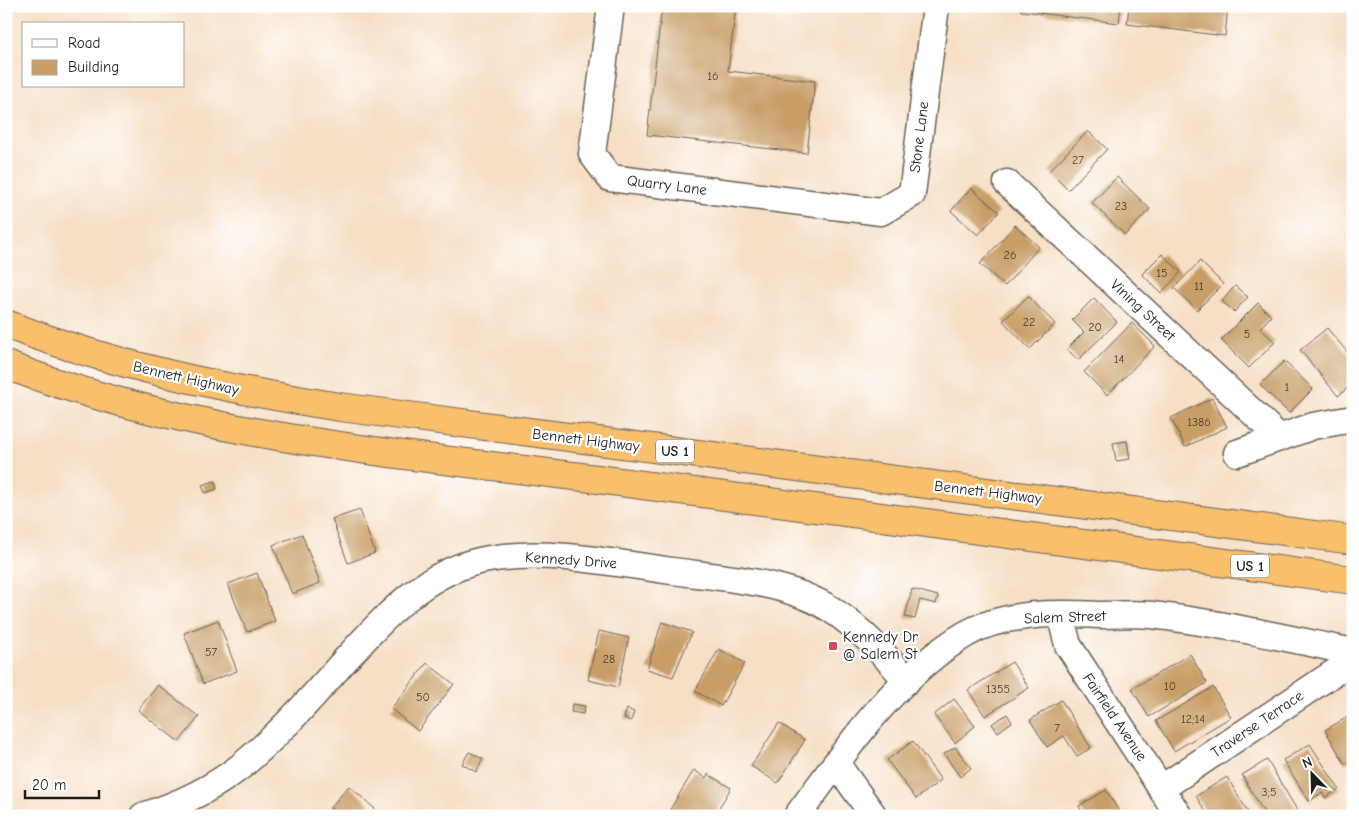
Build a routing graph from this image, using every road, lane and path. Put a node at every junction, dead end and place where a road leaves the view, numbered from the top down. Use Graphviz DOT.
graph roads {
  1 [pos="610,6"];
  2 [pos="936,6"];
  3 [pos="1007,183"];
  4 [pos="842,207"];
  5 [pos="6,324"];
  6 [pos="6,365"];
  7 [pos="1353,419"];
  8 [pos="1279,437"];
  9 [pos="1237,453"];
  10 [pos="1353,540"];
  11 [pos="1353,580"];
  12 [pos="1060,614"];
  13 [pos="1353,652"];
  14 [pos="1353,660"];
  15 [pos="907,680"];
  16 [pos="836,763"];
  17 [pos="1162,788"];
  18 [pos="143,816"];
  19 [pos="797,816"];
  20 [pos="874,816"];
  21 [pos="1179,816"];
  1 -- 4 [label="street, Quarry Lane"];
  2 -- 4 [label="street, Stone Lane"];
  3 -- 8 [label="street, Vining Street"];
  5 -- 10 [label="highway, Bennett Highway / US 1"];
  6 -- 11 [label="highway, US 1"];
  7 -- 8 [label="street"];
  8 -- 9 [label="street"];
  12 -- 13 [label="street, Salem Street"];
  12 -- 15 [label="street, Salem Street"];
  12 -- 17 [label="street, Fairfield Avenue"];
  14 -- 17 [label="street, Traverse Terrace"];
  15 -- 16 [label="street, Salem Street"];
  15 -- 18 [label="street, Kennedy Drive"];
  16 -- 19 [label="street, Salem Street"];
  16 -- 20 [label="street"];
  17 -- 21 [label="street, Fairfield Avenue"];
}
